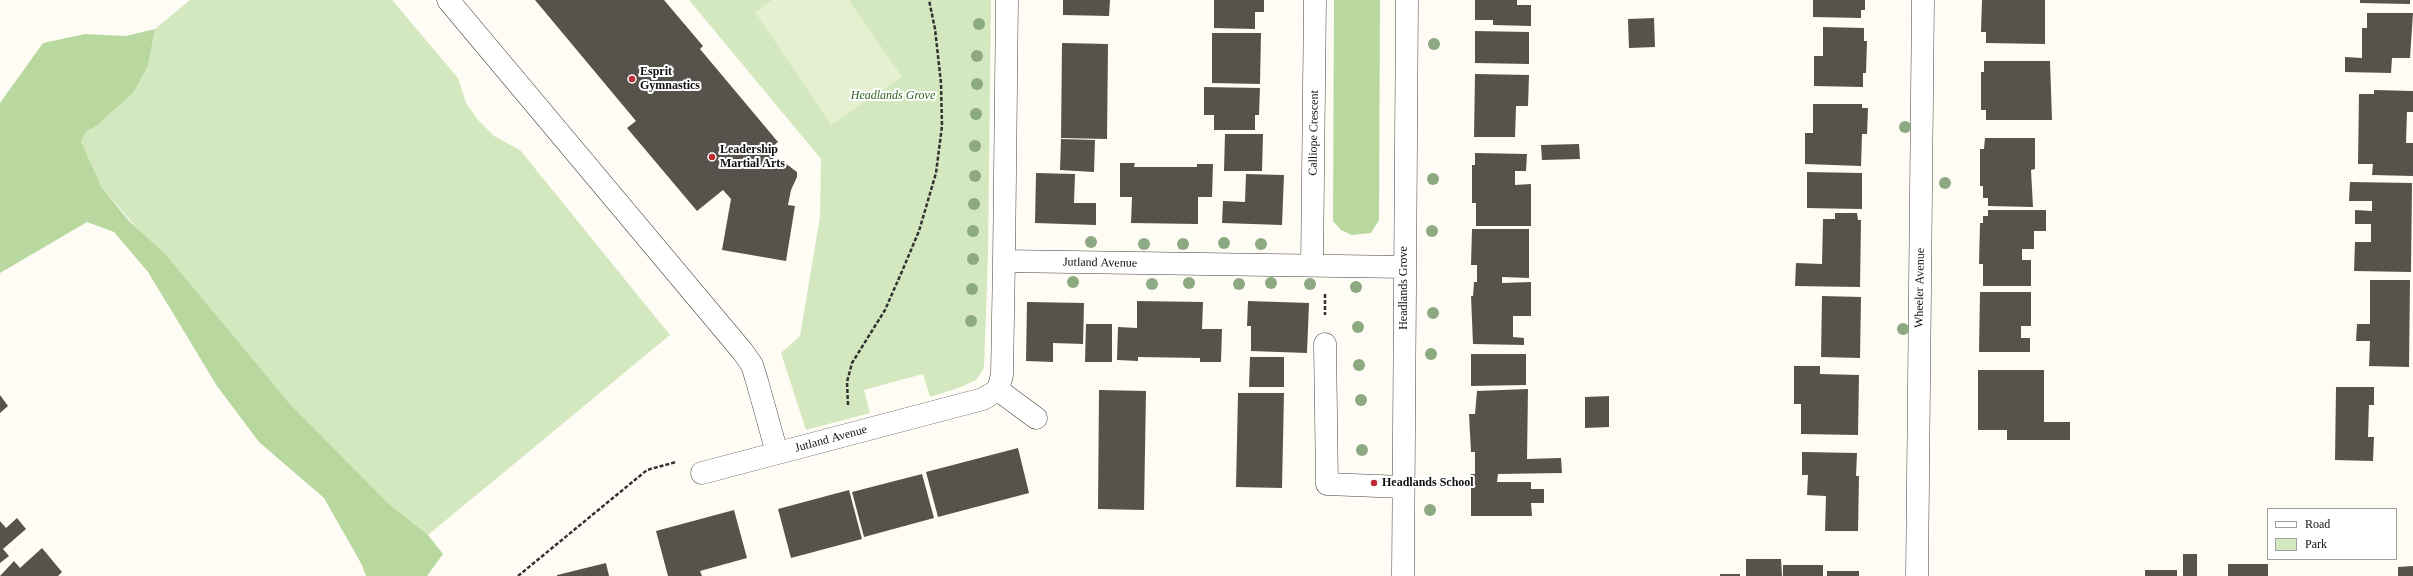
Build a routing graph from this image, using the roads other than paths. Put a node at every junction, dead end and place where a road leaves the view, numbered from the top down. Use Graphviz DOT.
graph roads {
  1 [pos="448,0"];
  2 [pos="1008,0"];
  3 [pos="1315,0"];
  4 [pos="1407,0"];
  5 [pos="1923,0"];
  6 [pos="1004,262"];
  7 [pos="1318,265"];
  8 [pos="1404,267"];
  9 [pos="1325,344"];
  10 [pos="998,390"];
  11 [pos="1036,418"];
  12 [pos="777,453"];
  13 [pos="702,473"];
  14 [pos="1403,487"];
  15 [pos="1403,576"];
  16 [pos="1917,576"];
  1 -- 12 [label="street"];
  2 -- 6 [label="street"];
  3 -- 7 [label="street, Calliope Crescent"];
  4 -- 8 [label="street, Headlands Grove"];
  5 -- 16 [label="street, Wheeler Avenue"];
  6 -- 7 [label="street, Jutland Avenue"];
  6 -- 10 [label="street"];
  7 -- 8 [label="street, Jutland Avenue"];
  8 -- 14 [label="street, Headlands Grove"];
  9 -- 14 [label="street"];
  10 -- 11 [label="street"];
  10 -- 12 [label="street, Jutland Avenue"];
  12 -- 13 [label="street, Jutland Avenue"];
  14 -- 15 [label="street, Headlands Grove"];
}
